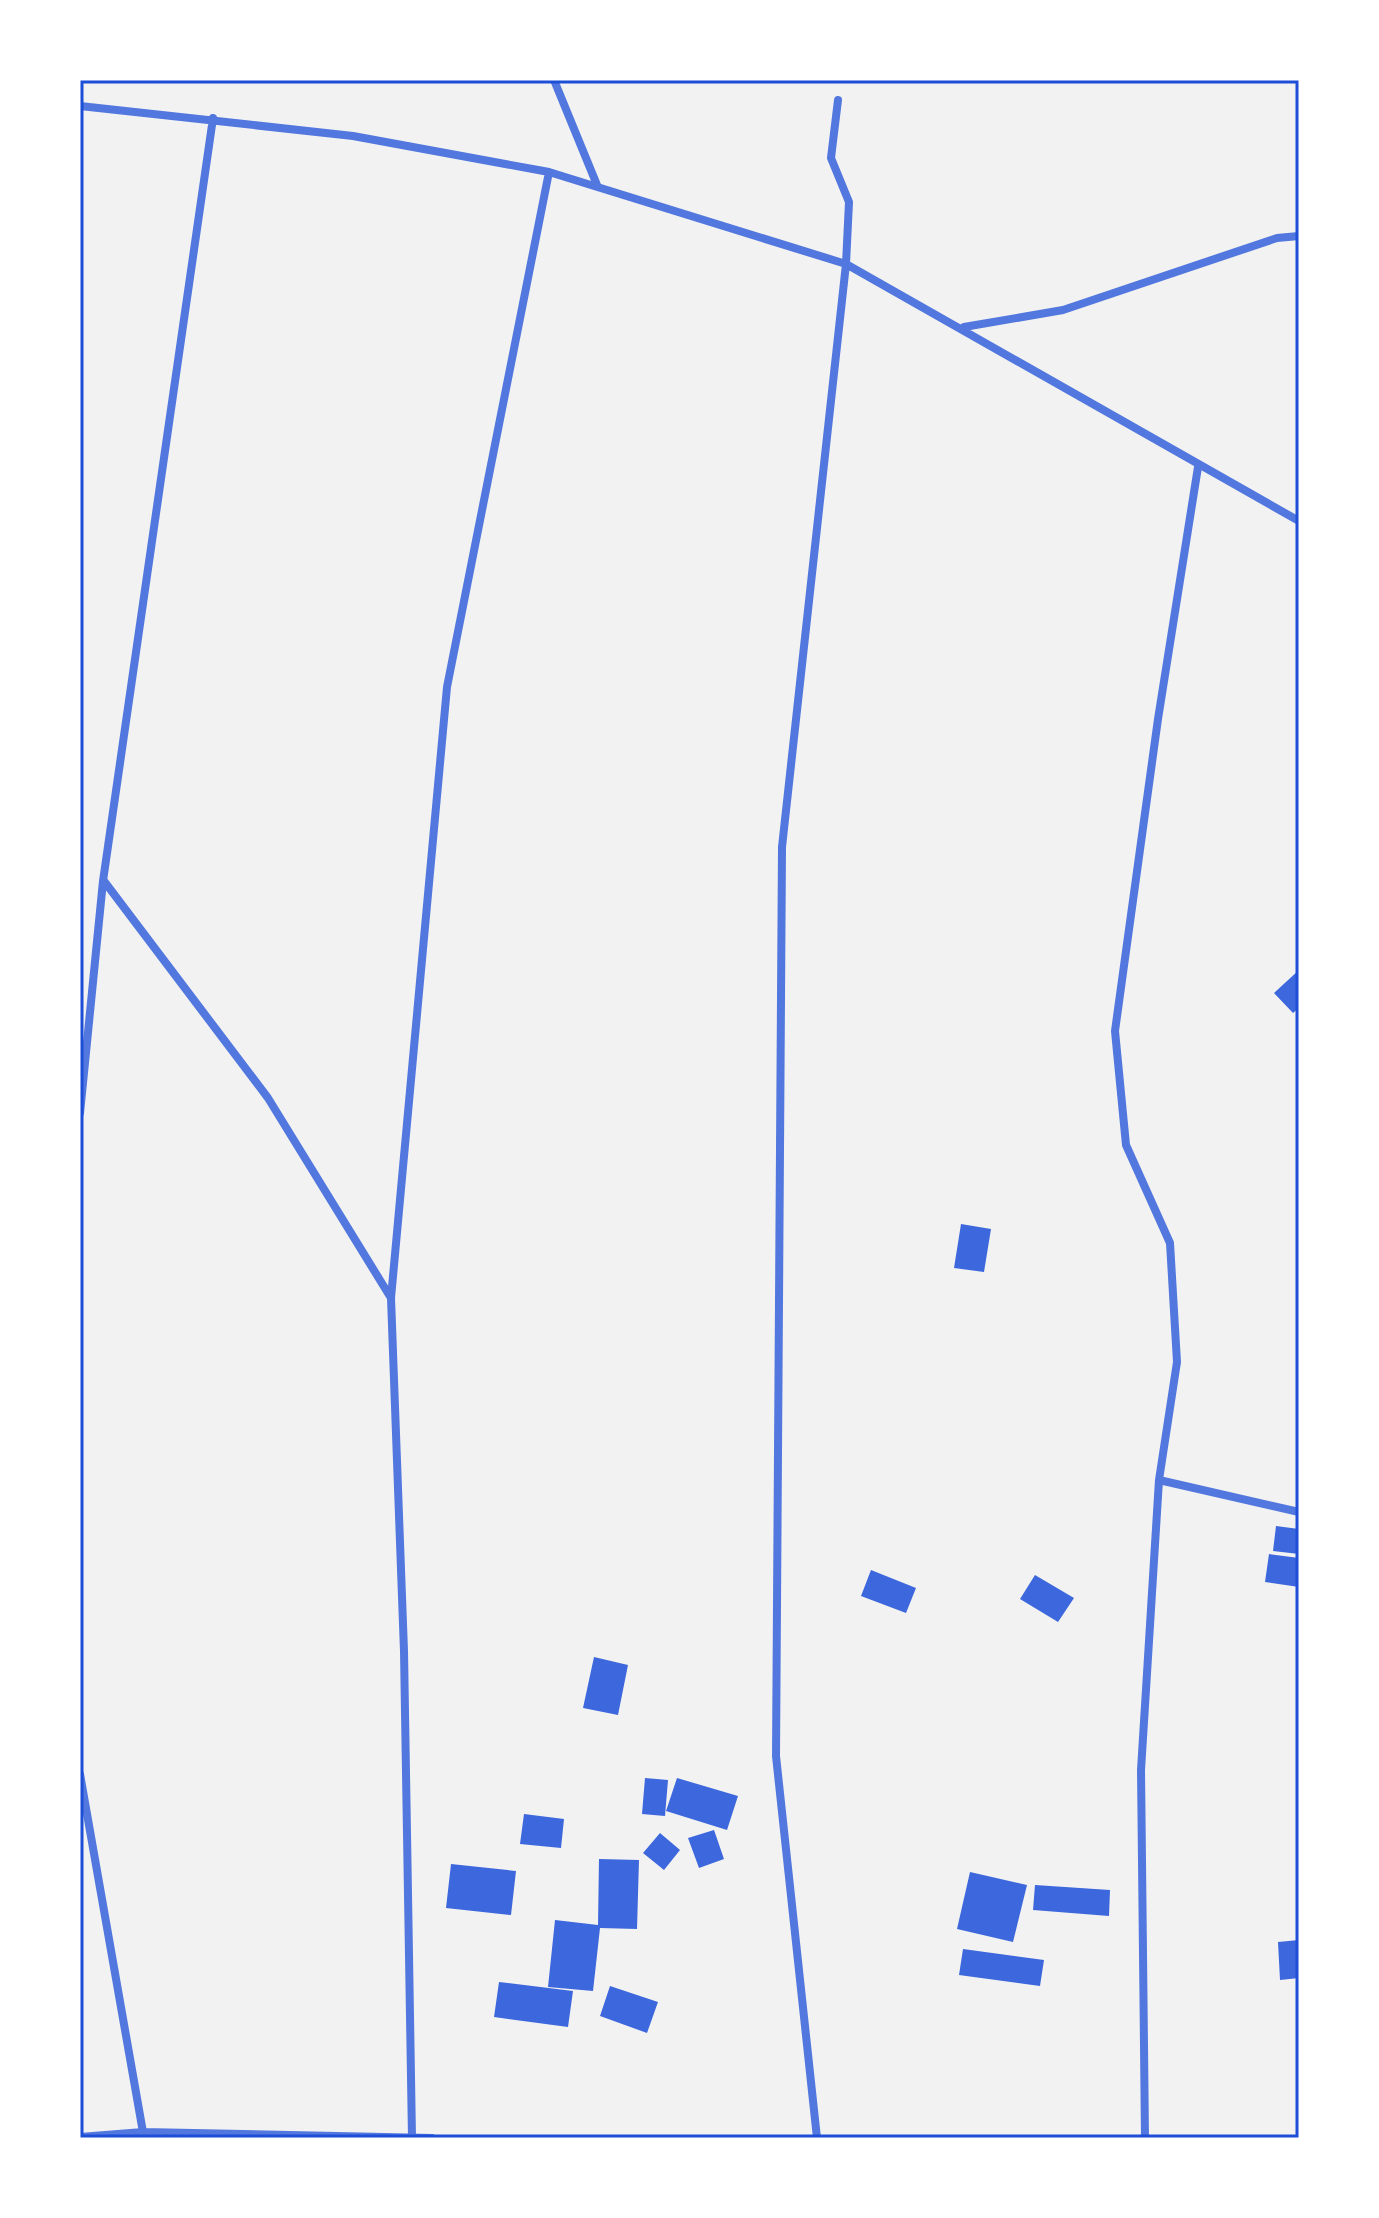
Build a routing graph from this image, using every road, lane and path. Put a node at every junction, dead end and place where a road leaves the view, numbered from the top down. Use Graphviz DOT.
graph roads {
  1 [pos="554,80"];
  2 [pos="838,100"];
  3 [pos="80,106"];
  4 [pos="213,118"];
  5 [pos="549,172"];
  6 [pos="597,185"];
  7 [pos="1299,236"];
  8 [pos="846,264"];
  9 [pos="963,327"];
  10 [pos="1198,467"];
  11 [pos="1299,521"];
  12 [pos="103,881"];
  13 [pos="80,1113"];
  14 [pos="391,1298"];
  15 [pos="1159,1480"];
  16 [pos="1299,1512"];
  17 [pos="80,1774"];
  18 [pos="143,2135"];
  19 [pos="80,2137"];
  20 [pos="412,2138"];
  21 [pos="432,2138"];
  22 [pos="817,2138"];
  23 [pos="1145,2138"];
  1 -- 6 [label="street"];
  2 -- 8 [label="street"];
  3 -- 4 [label="street"];
  4 -- 5 [label="street"];
  4 -- 12 [label="street"];
  5 -- 6 [label="street"];
  5 -- 14 [label="street"];
  6 -- 8 [label="street"];
  7 -- 9 [label="street"];
  8 -- 9 [label="street"];
  8 -- 22 [label="street"];
  9 -- 10 [label="street"];
  10 -- 11 [label="street"];
  10 -- 15 [label="street"];
  12 -- 13 [label="street"];
  12 -- 14 [label="street"];
  14 -- 20 [label="street"];
  15 -- 16 [label="street"];
  15 -- 23 [label="street"];
  17 -- 18 [label="street"];
  18 -- 19 [label="street"];
  18 -- 20 [label="street"];
  20 -- 21 [label="street"];
}
